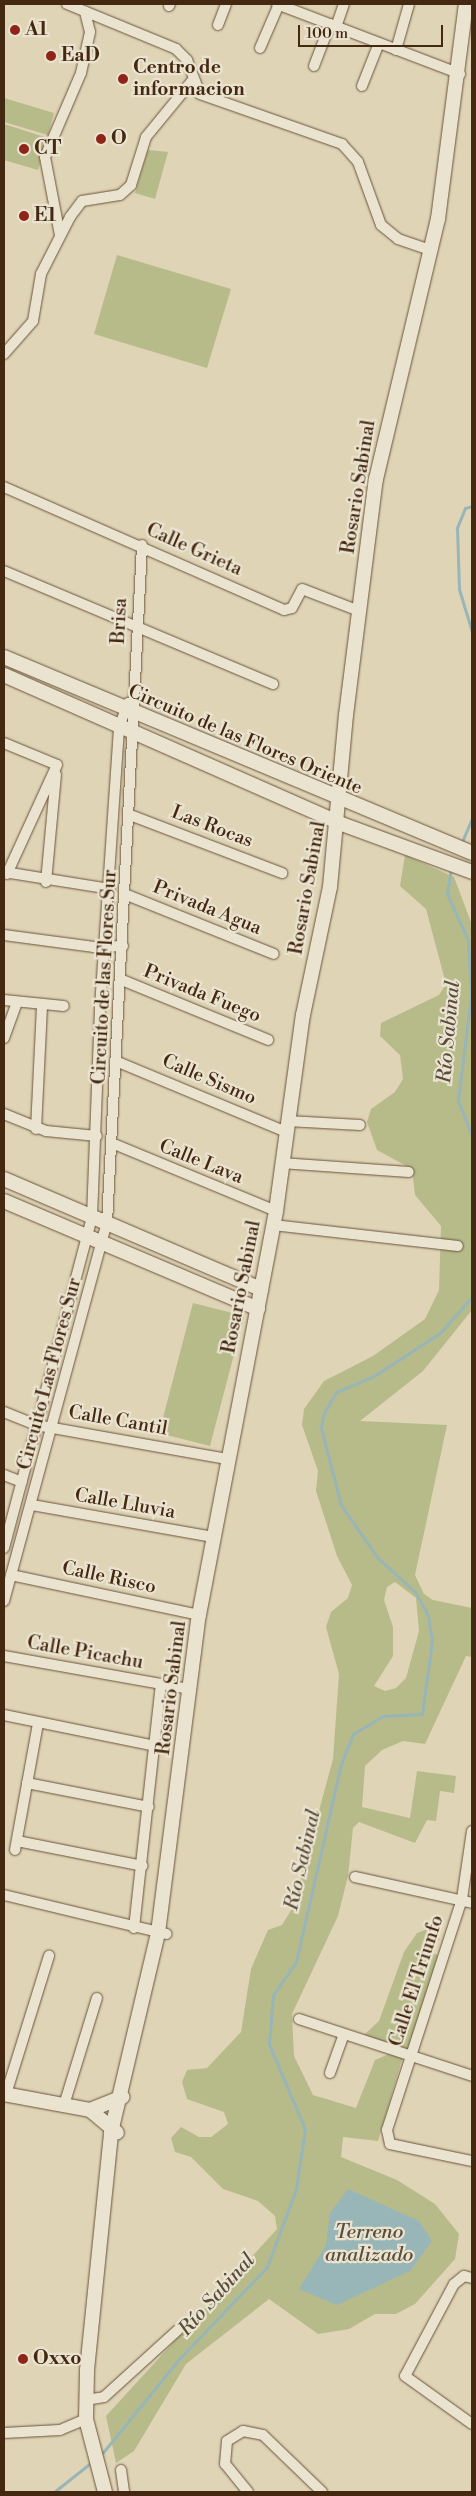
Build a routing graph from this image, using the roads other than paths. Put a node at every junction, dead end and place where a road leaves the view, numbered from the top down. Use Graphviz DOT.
graph roads {
  1 [pos="67,4"];
  2 [pos="226,4"];
  3 [pos="278,4"];
  4 [pos="344,4"];
  5 [pos="409,4"];
  6 [pos="466,4"];
  7 [pos="85,12"];
  8 [pos="218,25"];
  9 [pos="333,26"];
  10 [pos="379,43"];
  11 [pos="260,48"];
  12 [pos="396,50"];
  13 [pos="314,66"];
  14 [pos="460,74"];
  15 [pos="192,81"];
  16 [pos="362,86"];
  17 [pos="60,234"];
  18 [pos="430,250"];
  19 [pos="4,354"];
  20 [pos="4,487"];
  21 [pos="142,545"];
  22 [pos="4,571"];
  23 [pos="359,611"];
  24 [pos="137,628"];
  25 [pos="4,656"];
  26 [pos="4,675"];
  27 [pos="273,684"];
  28 [pos="130,707"];
  29 [pos="119,727"];
  30 [pos="133,732"];
  31 [pos="4,743"];
  32 [pos="57,765"];
  33 [pos="341,801"];
  34 [pos="130,815"];
  35 [pos="339,823"];
  36 [pos="472,853"];
  37 [pos="472,872"];
  38 [pos="6,873"];
  39 [pos="282,873"];
  40 [pos="46,882"];
  41 [pos="110,889"];
  42 [pos="127,895"];
  43 [pos="4,935"];
  44 [pos="105,946"];
  45 [pos="124,946"];
  46 [pos="274,954"];
  47 [pos="122,980"];
  48 [pos="4,1000"];
  49 [pos="17,1003"];
  50 [pos="64,1006"];
  51 [pos="42,1007"];
  52 [pos="4,1038"];
  53 [pos="268,1040"];
  54 [pos="118,1062"];
  55 [pos="4,1114"];
  56 [pos="360,1125"];
  57 [pos="286,1126"];
  58 [pos="36,1129"];
  59 [pos="97,1136"];
  60 [pos="114,1144"];
  61 [pos="281,1163"];
  62 [pos="409,1172"];
  63 [pos="4,1179"];
  64 [pos="4,1201"];
  65 [pos="276,1211"];
  66 [pos="92,1218"];
  67 [pos="107,1223"];
  68 [pos="273,1225"];
  69 [pos="88,1236"];
  70 [pos="104,1242"];
  71 [pos="458,1246"];
  72 [pos="261,1288"];
  73 [pos="258,1309"];
  74 [pos="4,1412"];
  75 [pos="36,1425"];
  76 [pos="53,1427"];
  77 [pos="227,1459"];
  78 [pos="4,1475"];
  79 [pos="22,1482"];
  80 [pos="32,1505"];
  81 [pos="213,1537"];
  82 [pos="4,1547"];
  83 [pos="11,1575"];
  84 [pos="4,1601"];
  85 [pos="199,1615"];
  86 [pos="4,1656"];
  87 [pos="161,1684"];
  88 [pos="190,1689"];
  89 [pos="4,1716"];
  90 [pos="38,1723"];
  91 [pos="155,1746"];
  92 [pos="27,1783"];
  93 [pos="150,1807"];
  94 [pos="472,1831"];
  95 [pos="143,1866"];
  96 [pos="356,1877"];
  97 [pos="4,1895"];
  98 [pos="462,1899"];
  99 [pos="472,1903"];
  100 [pos="134,1928"];
  101 [pos="162,1934"];
  102 [pos="49,1956"];
  103 [pos="97,1998"];
  104 [pos="298,2019"];
  105 [pos="344,2034"];
  106 [pos="412,2056"];
  107 [pos="330,2073"];
  108 [pos="472,2076"];
  109 [pos="5,2094"];
  110 [pos="122,2097"];
  111 [pos="64,2105"];
  112 [pos="90,2110"];
  113 [pos="114,2133"];
  114 [pos="472,2161"];
  115 [pos="468,2277"];
  116 [pos="178,2330"];
  117 [pos="86,2400"];
  118 [pos="86,2420"];
  119 [pos="472,2424"];
  120 [pos="4,2433"];
  121 [pos="121,2470"];
  122 [pos="104,2487"];
  123 [pos="124,2492"];
  124 [pos="248,2492"];
  125 [pos="322,2492"];
  1 -- 7 [label="street"];
  2 -- 8 [label="street"];
  3 -- 9 [label="street"];
  3 -- 11 [label="street"];
  4 -- 9 [label="street"];
  5 -- 12 [label="street"];
  6 -- 14 [label="main road, Rosario Sabinal"];
  7 -- 15 [label="street"];
  7 -- 17 [label="street"];
  9 -- 10 [label="street"];
  9 -- 13 [label="street"];
  10 -- 12 [label="street"];
  10 -- 16 [label="street"];
  12 -- 14 [label="street"];
  14 -- 18 [label="main road, Rosario Sabinal"];
  15 -- 17 [label="street"];
  15 -- 18 [label="street"];
  17 -- 19 [label="street"];
  18 -- 23 [label="main road, Rosario Sabinal"];
  20 -- 21 [label="street, Calle Grieta"];
  21 -- 23 [label="street, Calle Grieta"];
  21 -- 24 [label="street, Brisa"];
  22 -- 24 [label="street"];
  23 -- 33 [label="main road, Rosario Sabinal"];
  24 -- 27 [label="street"];
  24 -- 28 [label="street, Brisa"];
  25 -- 28 [label="main road, Circuito de las Flores Oriente"];
  26 -- 29 [label="main road"];
  28 -- 29 [label="street"];
  28 -- 30 [label="street, Circuito de las Flores Sur"];
  28 -- 33 [label="main road, Circuito de las Flores Oriente"];
  29 -- 30 [label="main road"];
  29 -- 41 [label="street"];
  30 -- 34 [label="street, Circuito de las Flores Sur"];
  30 -- 35 [label="main road"];
  31 -- 32 [label="street"];
  32 -- 38 [label="street"];
  32 -- 40 [label="street"];
  33 -- 35 [label="main road, Rosario Sabinal"];
  33 -- 36 [label="main road, Circuito de las Flores Oriente"];
  34 -- 39 [label="street, Las Rocas"];
  34 -- 42 [label="street, Circuito de las Flores Sur"];
  35 -- 37 [label="main road"];
  35 -- 57 [label="main road, Rosario Sabinal"];
  38 -- 40 [label="street"];
  40 -- 41 [label="street"];
  41 -- 44 [label="street"];
  42 -- 45 [label="street, Circuito de las Flores Sur"];
  42 -- 46 [label="street, Privada Agua"];
  43 -- 44 [label="street"];
  44 -- 45 [label="street"];
  44 -- 59 [label="street"];
  45 -- 47 [label="street, Circuito de las Flores Sur"];
  47 -- 53 [label="street, Privada Fuego"];
  47 -- 54 [label="street, Circuito de las Flores Sur"];
  48 -- 49 [label="street"];
  49 -- 51 [label="street"];
  49 -- 52 [label="street"];
  50 -- 51 [label="street"];
  51 -- 58 [label="street"];
  54 -- 57 [label="street, Calle Sismo"];
  54 -- 60 [label="street, Circuito de las Flores Sur"];
  55 -- 58 [label="street"];
  56 -- 57 [label="street, Calle Sismo"];
  57 -- 61 [label="main road, Rosario Sabinal"];
  58 -- 59 [label="street"];
  59 -- 66 [label="street"];
  60 -- 65 [label="street, Calle Lava"];
  60 -- 67 [label="street, Circuito de las Flores Sur"];
  61 -- 62 [label="street"];
  61 -- 65 [label="main road, Rosario Sabinal"];
  63 -- 66 [label="main road"];
  64 -- 69 [label="main road"];
  65 -- 68 [label="main road, Rosario Sabinal"];
  66 -- 67 [label="main road"];
  66 -- 69 [label="street"];
  67 -- 70 [label="street, Circuito de las Flores Sur"];
  67 -- 72 [label="main road"];
  68 -- 71 [label="street"];
  68 -- 72 [label="main road, Rosario Sabinal"];
  69 -- 70 [label="main road"];
  69 -- 75 [label="street"];
  70 -- 73 [label="main road"];
  70 -- 76 [label="street, Circuito Las Flores Sur"];
  72 -- 73 [label="main road, Rosario Sabinal"];
  73 -- 77 [label="main road, Rosario Sabinal"];
  74 -- 75 [label="street, Calle Cantil"];
  75 -- 76 [label="street, Calle Cantil"];
  75 -- 79 [label="street"];
  76 -- 77 [label="street, Calle Cantil"];
  76 -- 80 [label="street, Circuito Las Flores Sur"];
  77 -- 81 [label="main road, Rosario Sabinal"];
  78 -- 79 [label="street"];
  79 -- 82 [label="street"];
  80 -- 81 [label="street, Calle Lluvia"];
  80 -- 83 [label="street, Circuito Las Flores Sur"];
  81 -- 85 [label="main road, Rosario Sabinal"];
  83 -- 84 [label="street, Circuito Las Flores Sur"];
  83 -- 85 [label="street, Calle Risco"];
  85 -- 88 [label="main road, Rosario Sabinal"];
  86 -- 87 [label="street, Calle Picachu"];
  87 -- 88 [label="street, Calle Picachu"];
  87 -- 91 [label="street"];
  88 -- 101 [label="main road, Rosario Sabinal"];
  89 -- 90 [label="street"];
  90 -- 91 [label="street"];
  90 -- 92 [label="street"];
  91 -- 93 [label="street"];
  92 -- 93 [label="street"];
  92 -- 95 [label="street"];
  93 -- 95 [label="street"];
  94 -- 98 [label="street, Calle El Triunfo"];
  95 -- 100 [label="street"];
  96 -- 98 [label="street"];
  97 -- 100 [label="street"];
  98 -- 99 [label="street"];
  98 -- 106 [label="street, Calle El Triunfo"];
  100 -- 101 [label="street"];
  101 -- 110 [label="main road, Rosario Sabinal"];
  102 -- 109 [label="street"];
  103 -- 111 [label="street"];
  104 -- 105 [label="street"];
  105 -- 106 [label="street"];
  105 -- 107 [label="street"];
  106 -- 108 [label="street"];
  106 -- 114 [label="street, Calle El Triunfo"];
  109 -- 111 [label="main road"];
  110 -- 112 [label="main road"];
  110 -- 113 [label="main road, Rosario Sabinal"];
  111 -- 112 [label="main road"];
  112 -- 113 [label="main road"];
  113 -- 117 [label="main road, Rosario Sabinal"];
  115 -- 119 [label="street"];
  116 -- 117 [label="street"];
  117 -- 118 [label="main road, Rosario Sabinal"];
  118 -- 120 [label="street"];
  118 -- 122 [label="main road, Rosario Sabinal"];
  121 -- 123 [label="street"];
  124 -- 125 [label="street"];
}
